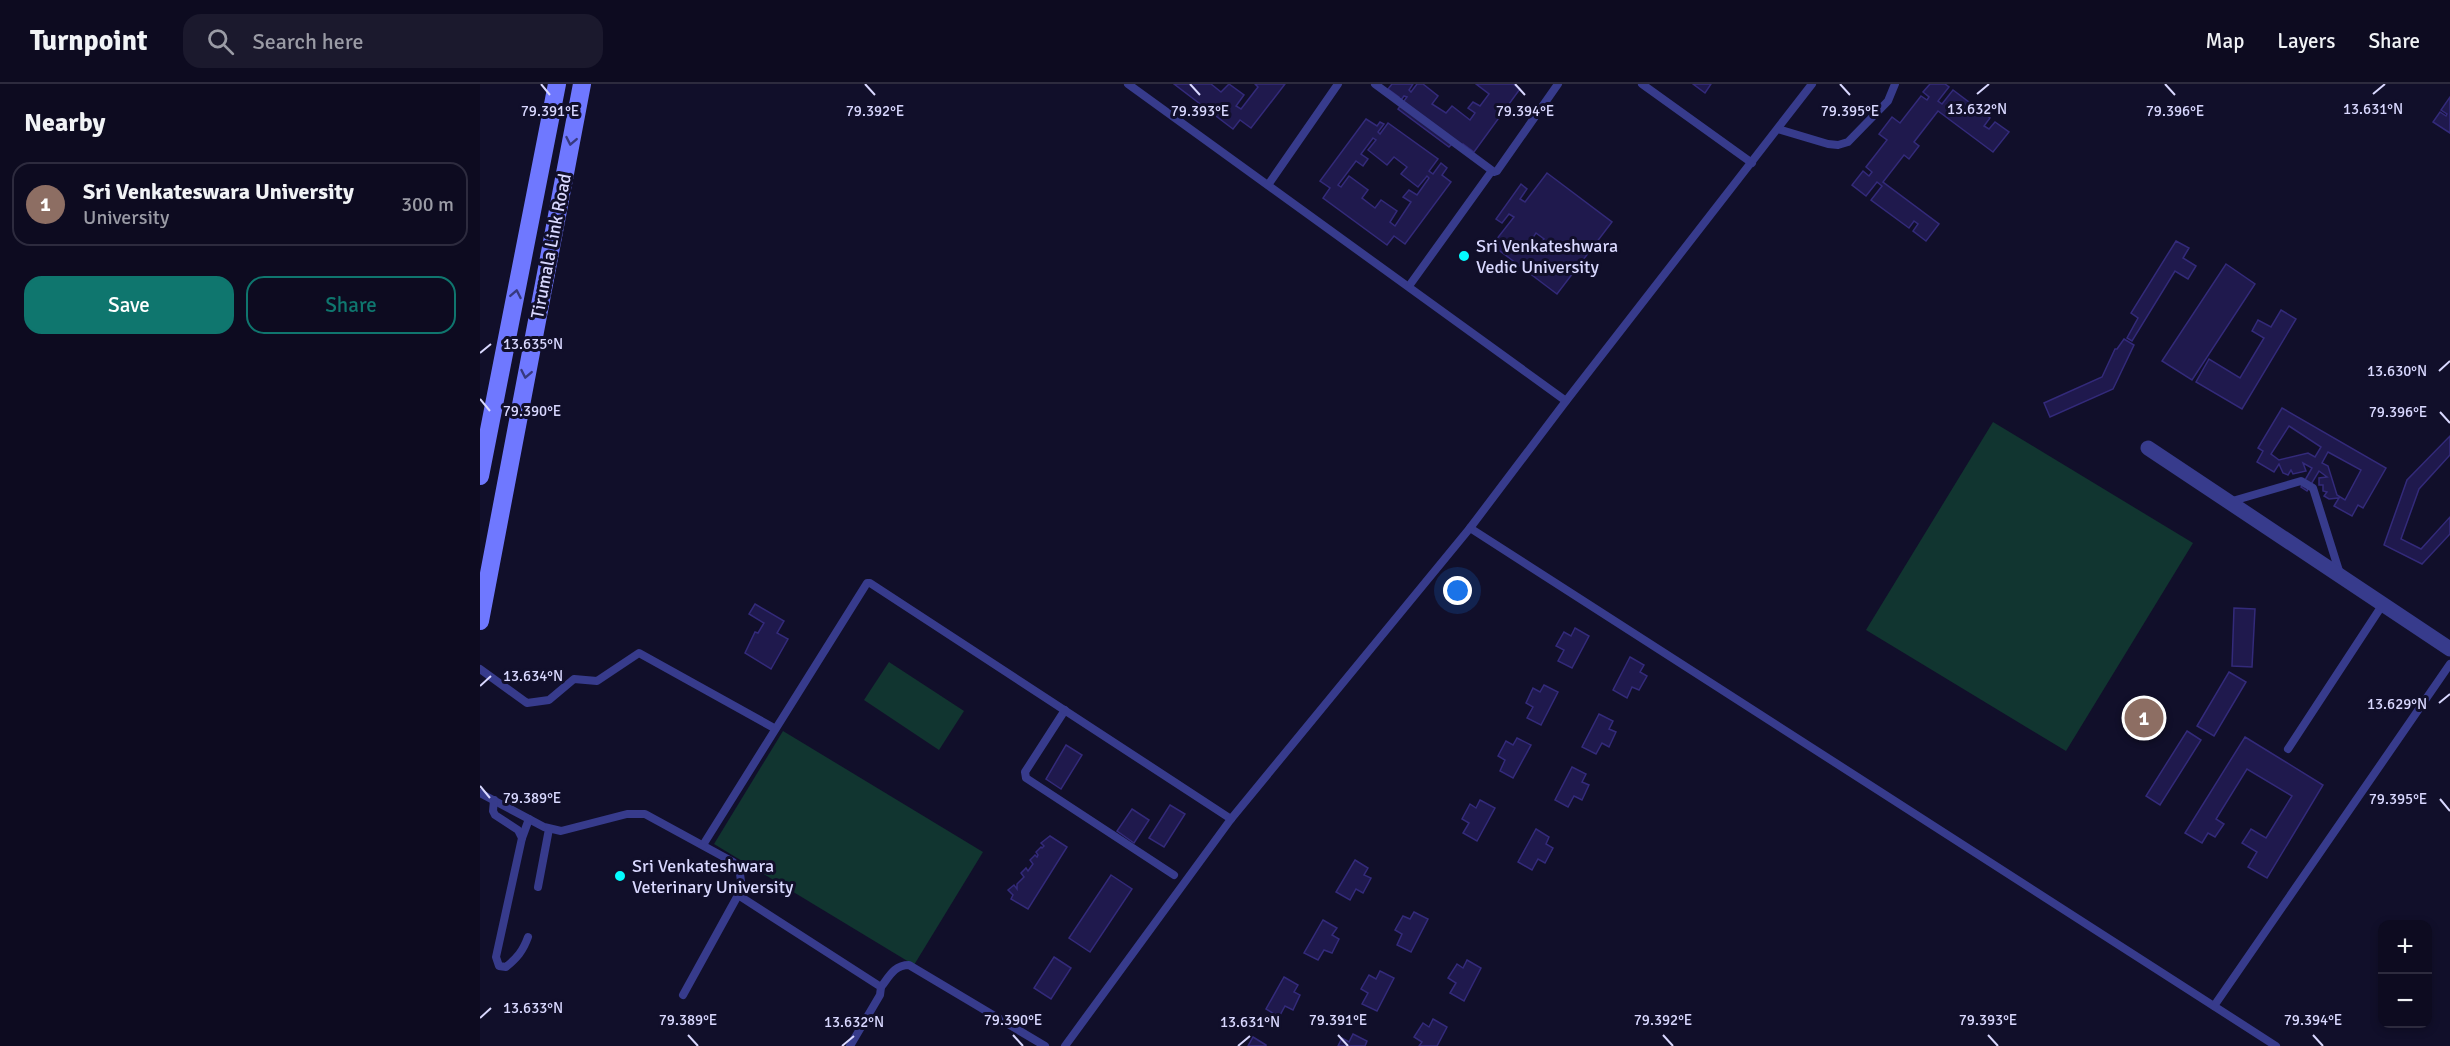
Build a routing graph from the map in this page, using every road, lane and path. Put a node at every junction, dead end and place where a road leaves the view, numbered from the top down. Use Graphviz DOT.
graph roads {
  1 [pos="557,84"];
  2 [pos="582,84"];
  3 [pos="1128,84"];
  4 [pos="1338,84"];
  5 [pos="1375,84"];
  6 [pos="1558,84"];
  7 [pos="1642,84"];
  8 [pos="1812,84"];
  9 [pos="1895,84"];
  10 [pos="1778,129"];
  11 [pos="1752,163"];
  12 [pos="1491,172"];
  13 [pos="1268,185"];
  14 [pos="1408,286"];
  15 [pos="1566,401"];
  16 [pos="2148,448"];
  17 [pos="480,476"];
  18 [pos="2229,502"];
  19 [pos="1470,528"];
  20 [pos="2340,576"];
  21 [pos="2383,604"];
  22 [pos="480,621"];
  23 [pos="2450,649"];
  24 [pos="2450,664"];
  25 [pos="480,669"];
  26 [pos="1065,710"];
  27 [pos="774,728"];
  28 [pos="2288,749"];
  29 [pos="480,793"];
  30 [pos="494,800"];
  31 [pos="529,819"];
  32 [pos="1231,819"];
  33 [pos="549,829"];
  34 [pos="522,838"];
  35 [pos="703,845"];
  36 [pos="1174,875"];
  37 [pos="538,887"];
  38 [pos="738,895"];
  39 [pos="528,937"];
  40 [pos="881,987"];
  41 [pos="683,995"];
  42 [pos="2214,1006"];
  43 [pos="850,1046"];
  44 [pos="1045,1046"];
  45 [pos="1065,1046"];
  46 [pos="2276,1046"];
  17 -- 1 [label="street, Tirumala Link Road, one-way"];
  2 -- 22 [label="street, Tirumala Link Road, one-way"];
  3 -- 13 [label="lane"];
  4 -- 13 [label="lane"];
  5 -- 12 [label="lane"];
  6 -- 12 [label="lane"];
  7 -- 11 [label="lane"];
  8 -- 10 [label="lane"];
  9 -- 10 [label="lane"];
  10 -- 11 [label="lane"];
  11 -- 15 [label="lane"];
  12 -- 14 [label="lane"];
  13 -- 14 [label="lane"];
  14 -- 15 [label="lane"];
  15 -- 19 [label="lane"];
  16 -- 18 [label="street"];
  18 -- 20 [label="street"];
  18 -- 20 [label="lane"];
  19 -- 32 [label="lane"];
  19 -- 42 [label="lane"];
  20 -- 21 [label="street"];
  21 -- 23 [label="street"];
  21 -- 28 [label="lane"];
  24 -- 42 [label="lane"];
  25 -- 27 [label="lane"];
  26 -- 27 [label="lane"];
  26 -- 32 [label="lane"];
  26 -- 36 [label="lane"];
  27 -- 35 [label="lane"];
  29 -- 30 [label="lane"];
  30 -- 31 [label="lane"];
  30 -- 34 [label="lane"];
  31 -- 33 [label="lane"];
  31 -- 34 [label="lane"];
  32 -- 45 [label="lane"];
  33 -- 35 [label="lane"];
  33 -- 37 [label="lane"];
  34 -- 39 [label="lane"];
  35 -- 38 [label="lane"];
  38 -- 40 [label="lane"];
  38 -- 41 [label="lane"];
  40 -- 43 [label="lane"];
  40 -- 44 [label="lane"];
  42 -- 46 [label="lane"];
}
